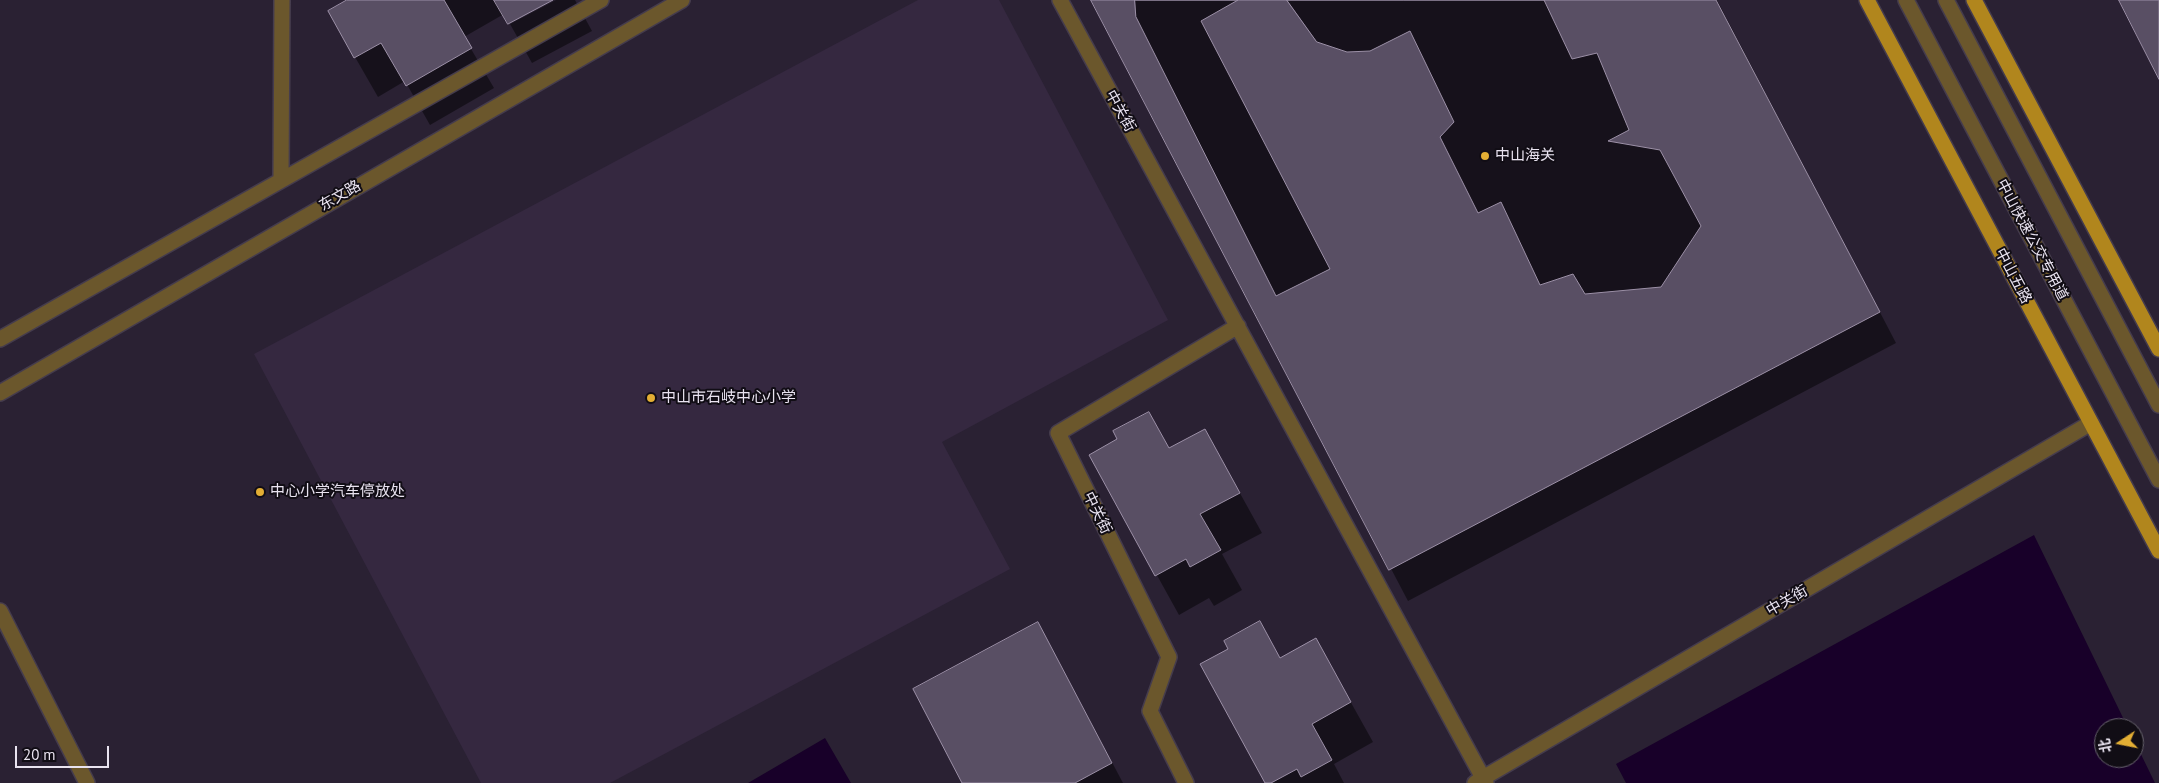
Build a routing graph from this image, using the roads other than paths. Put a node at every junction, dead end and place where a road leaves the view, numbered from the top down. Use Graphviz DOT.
graph roads {
  1 [pos="282,0"];
  2 [pos="601,0"];
  3 [pos="682,0"];
  4 [pos="1060,0"];
  5 [pos="1867,0"];
  6 [pos="1906,0"];
  7 [pos="1946,0"];
  8 [pos="1974,0"];
  9 [pos="281,180"];
  10 [pos="1238,326"];
  11 [pos="0,339"];
  12 [pos="2159,349"];
  13 [pos="0,393"];
  14 [pos="2159,405"];
  15 [pos="2091,423"];
  16 [pos="2159,480"];
  17 [pos="2159,551"];
  18 [pos="0,611"];
  19 [pos="1481,781"];
  20 [pos="86,783"];
  21 [pos="1186,783"];
  1 -- 9 [label="street"];
  2 -- 9 [label="street"];
  3 -- 13 [label="street, 东文路"];
  4 -- 10 [label="street, 中关街"];
  5 -- 15 [label="main road, 中山五路"];
  6 -- 16 [label="street, 中山快速公交专用道"];
  7 -- 14 [label="street"];
  8 -- 12 [label="main road"];
  9 -- 11 [label="street"];
  10 -- 19 [label="street, 中关街"];
  10 -- 21 [label="street, 中关街"];
  15 -- 17 [label="main road, 中山五路"];
  15 -- 19 [label="street, 中关街"];
  18 -- 20 [label="street"];
}
